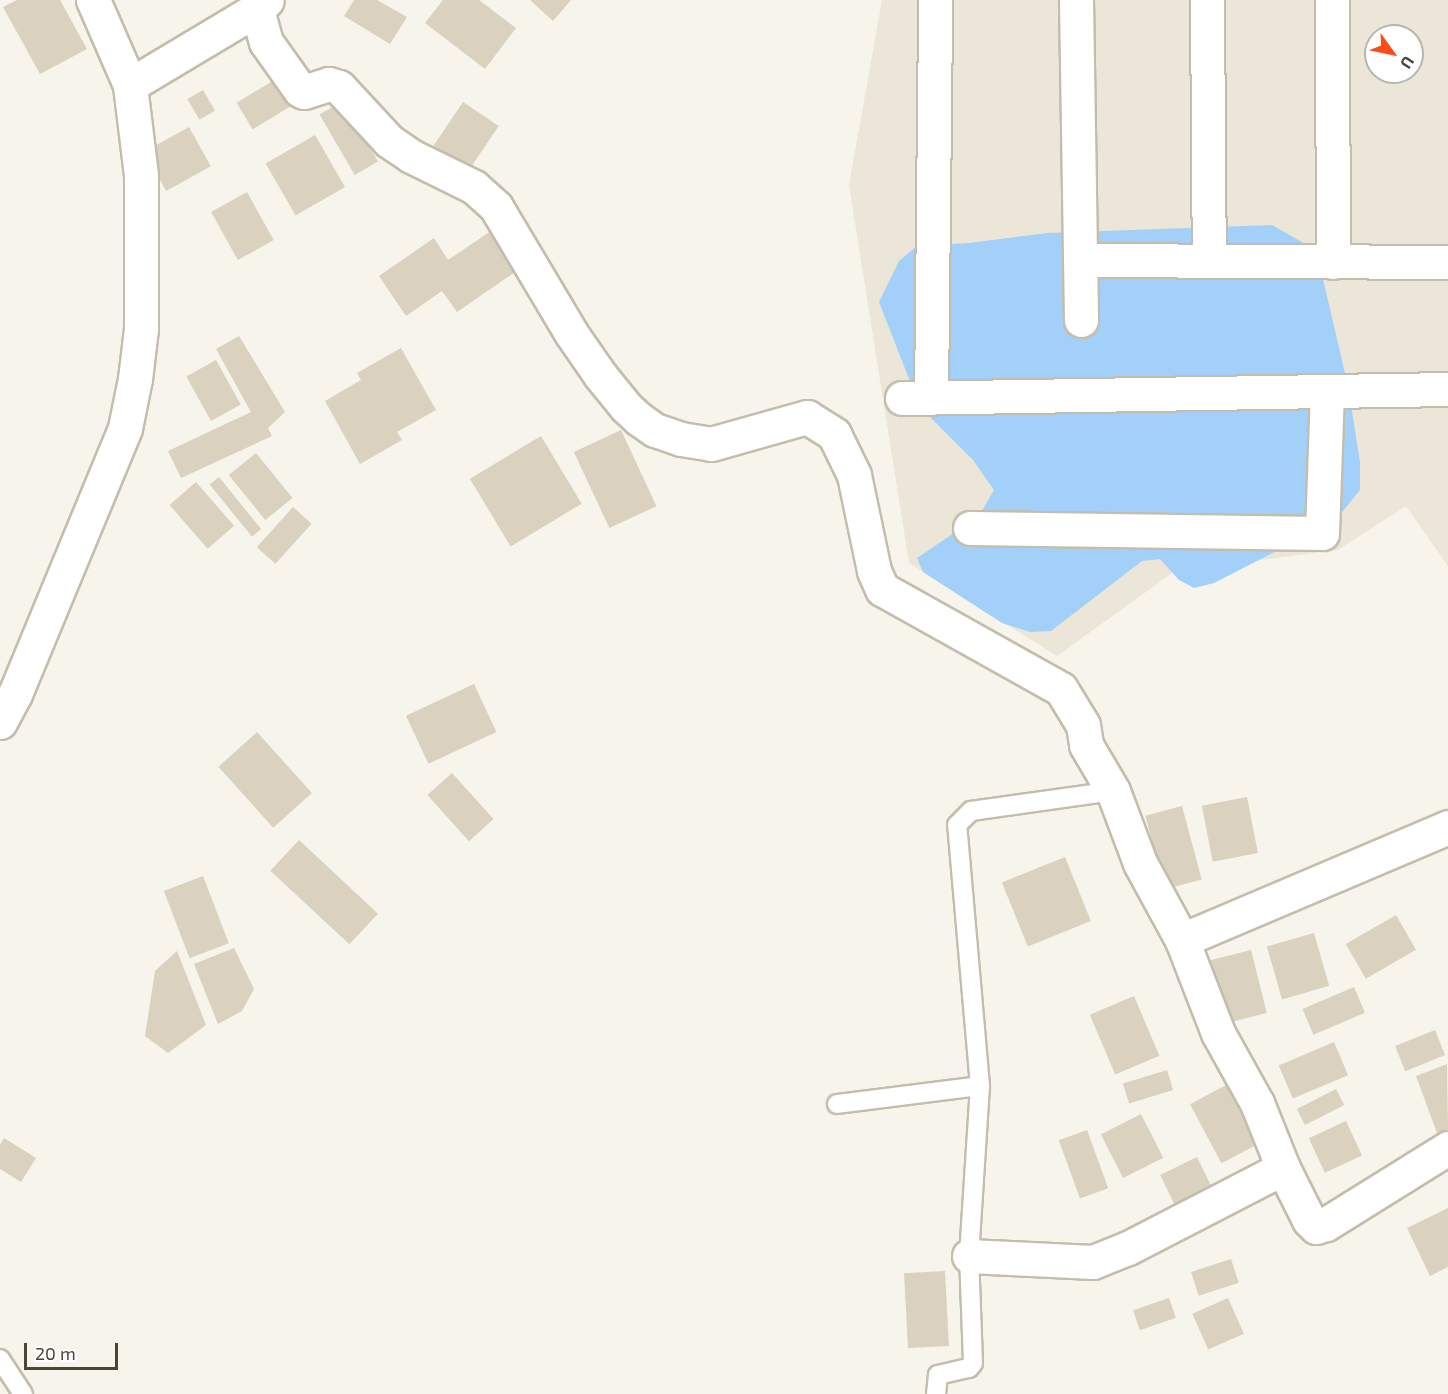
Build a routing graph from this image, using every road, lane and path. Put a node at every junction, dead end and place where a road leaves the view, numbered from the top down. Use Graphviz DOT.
graph roads {
  1 [pos="93,0"];
  2 [pos="935,0"];
  3 [pos="956,0"];
  4 [pos="1076,0"];
  5 [pos="1207,0"];
  6 [pos="1332,0"];
  7 [pos="262,4"];
  8 [pos="130,85"];
  9 [pos="1080,260"];
  10 [pos="1209,261"];
  11 [pos="1332,262"];
  12 [pos="1448,262"];
  13 [pos="1081,320"];
  14 [pos="1448,389"];
  15 [pos="1327,391"];
  16 [pos="928,398"];
  17 [pos="970,528"];
  18 [pos="0,722"];
  19 [pos="1113,791"];
  20 [pos="1448,827"];
  21 [pos="1182,940"];
  22 [pos="980,1086"];
  23 [pos="837,1104"];
  24 [pos="1448,1148"];
  25 [pos="1283,1168"];
  26 [pos="969,1256"];
  27 [pos="0,1359"];
  28 [pos="23,1394"];
  29 [pos="936,1394"];
  1 -- 8 [label="street"];
  2 -- 16 [label="street"];
  3 -- 16 [label="street"];
  4 -- 9 [label="street"];
  5 -- 10 [label="street"];
  6 -- 11 [label="street"];
  7 -- 8 [label="street"];
  7 -- 19 [label="street"];
  8 -- 18 [label="street"];
  9 -- 10 [label="street"];
  9 -- 13 [label="street"];
  10 -- 11 [label="street"];
  11 -- 12 [label="street"];
  14 -- 15 [label="street"];
  15 -- 16 [label="street"];
  15 -- 17 [label="street"];
  19 -- 21 [label="street"];
  19 -- 22 [label="lane"];
  20 -- 21 [label="street"];
  21 -- 25 [label="street"];
  22 -- 23 [label="lane"];
  22 -- 26 [label="lane"];
  24 -- 25 [label="street"];
  25 -- 26 [label="street"];
  26 -- 29 [label="lane"];
  27 -- 28 [label="lane"];
}
